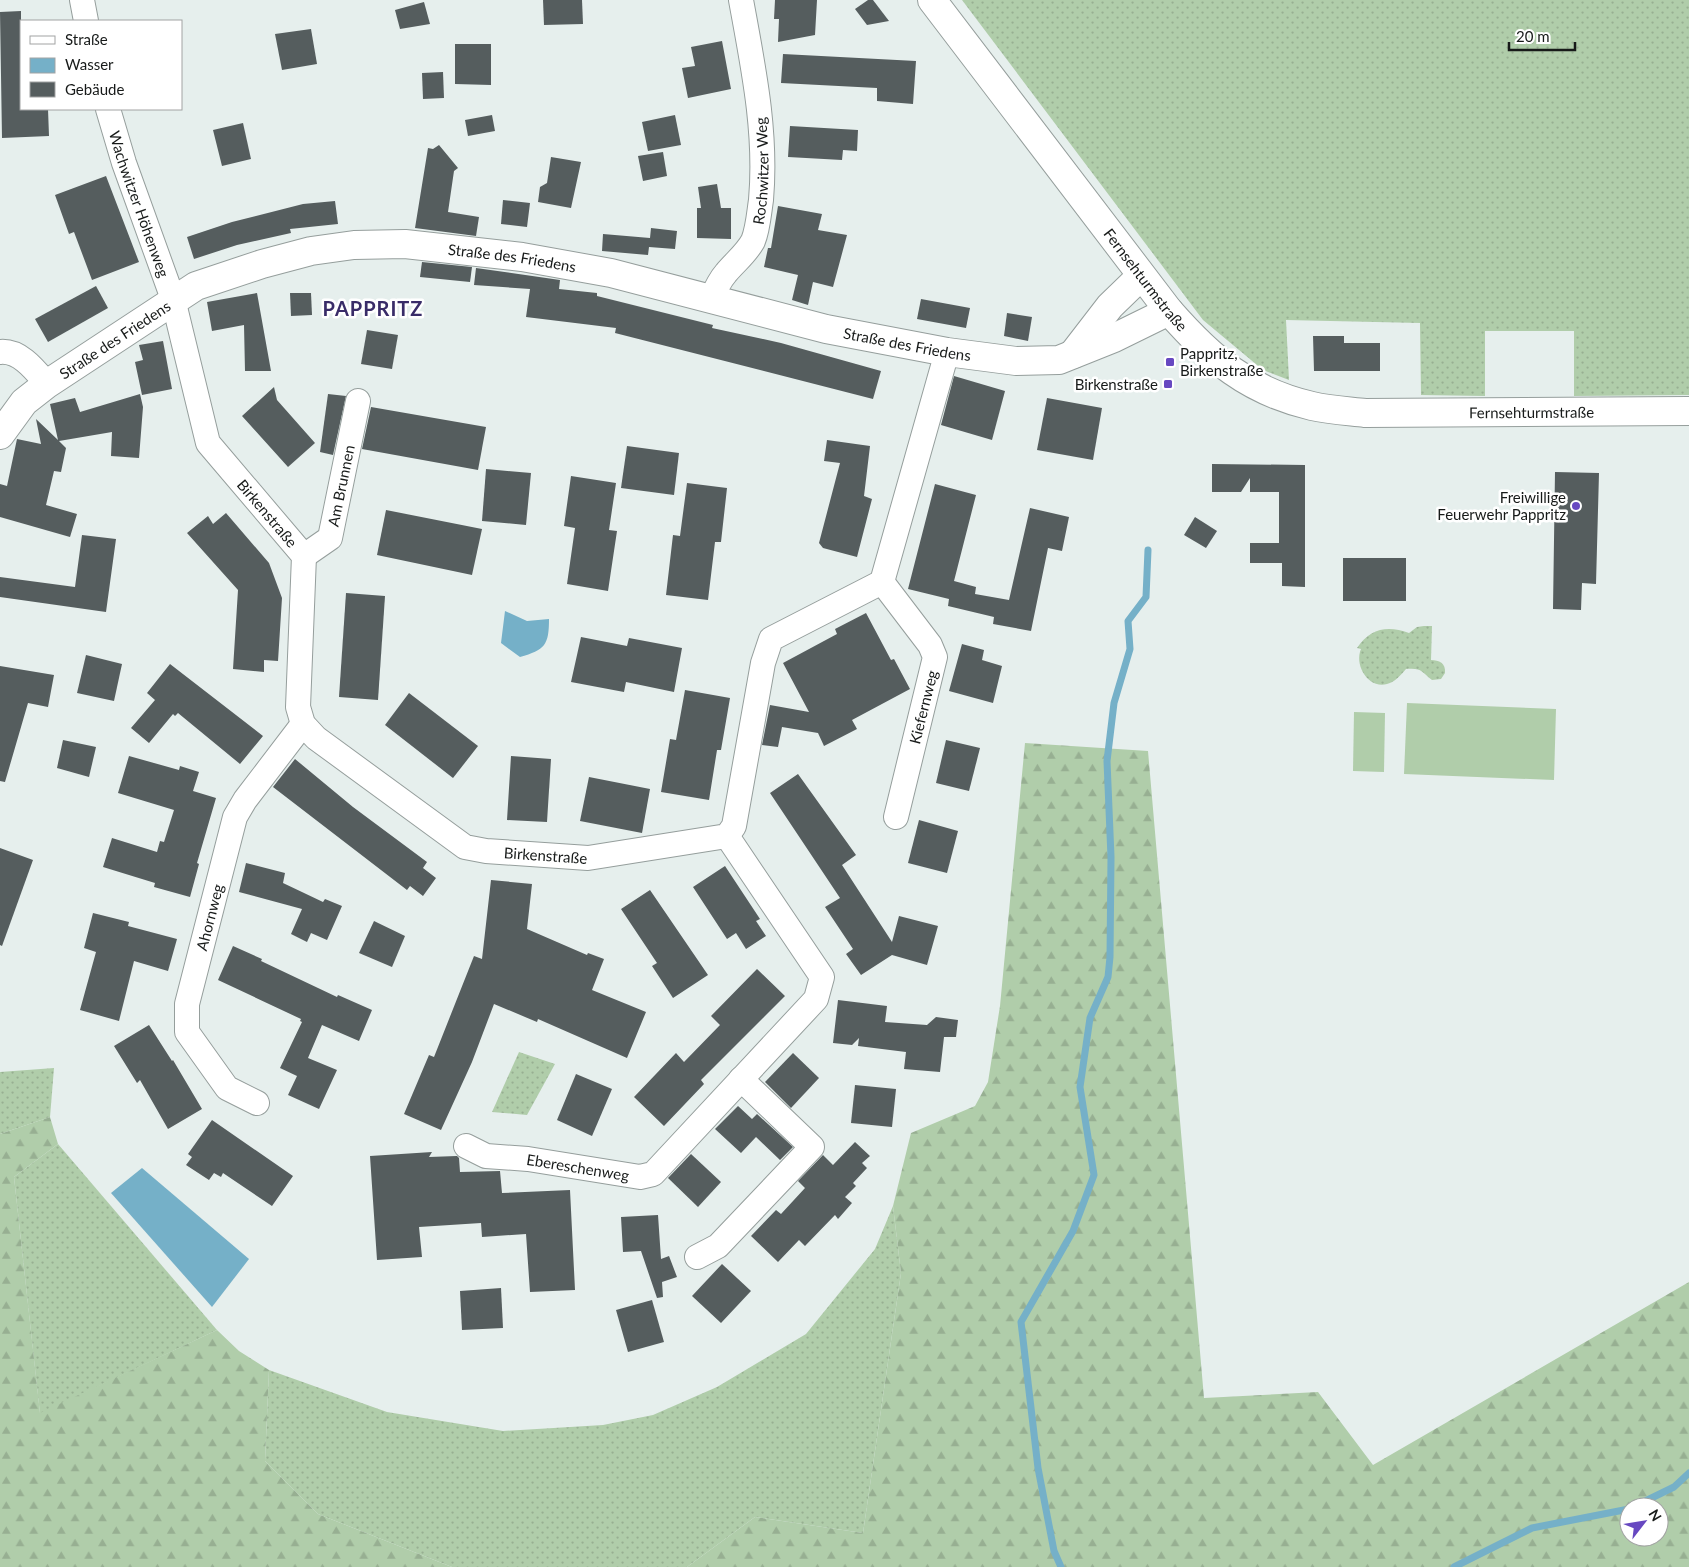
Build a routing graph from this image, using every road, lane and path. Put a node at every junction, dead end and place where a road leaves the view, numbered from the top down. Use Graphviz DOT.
graph roads {
  1 [pos="82,0"];
  2 [pos="741,0"];
  3 [pos="932,0"];
  4 [pos="86,20"];
  5 [pos="108,110"];
  6 [pos="1141,276"];
  7 [pos="173,299"];
  8 [pos="711,300"];
  9 [pos="1169,311"];
  10 [pos="0,352"];
  11 [pos="947,352"];
  12 [pos="1073,355"];
  13 [pos="46,384"];
  14 [pos="358,402"];
  15 [pos="1689,411"];
  16 [pos="0,435"];
  17 [pos="304,556"];
  18 [pos="882,582"];
  19 [pos="303,724"];
  20 [pos="896,818"];
  21 [pos="727,836"];
  22 [pos="741,1079"];
  23 [pos="257,1103"];
  24 [pos="466,1146"];
  25 [pos="697,1257"];
  1 -- 4 [label="street"];
  2 -- 8 [label="street, Rochwitzer Weg"];
  3 -- 6 [label="street, Fernsehturmstraße"];
  5 -- 7 [label="street, Wachwitzer Höhenweg"];
  6 -- 9 [label="street, Fernsehturmstraße"];
  6 -- 12 [label="street"];
  7 -- 8 [label="street, Straße des Friedens"];
  7 -- 13 [label="street, Straße des Friedens"];
  7 -- 17 [label="street, Birkenstraße"];
  8 -- 11 [label="street, Straße des Friedens"];
  9 -- 12 [label="street, Straße des Friedens"];
  9 -- 15 [label="street, Fernsehturmstraße"];
  10 -- 13 [label="street"];
  11 -- 12 [label="street, Straße des Friedens"];
  11 -- 18 [label="street"];
  13 -- 16 [label="street, Straße des Friedens"];
  14 -- 17 [label="street, Am Brunnen"];
  17 -- 19 [label="street, Birkenstraße"];
  18 -- 20 [label="street, Kiefernweg"];
  18 -- 21 [label="street"];
  19 -- 21 [label="street, Birkenstraße"];
  19 -- 23 [label="street, Ahornweg"];
  21 -- 22 [label="street, Ebereschenweg"];
  22 -- 24 [label="street, Ebereschenweg"];
  22 -- 25 [label="street"];
}
